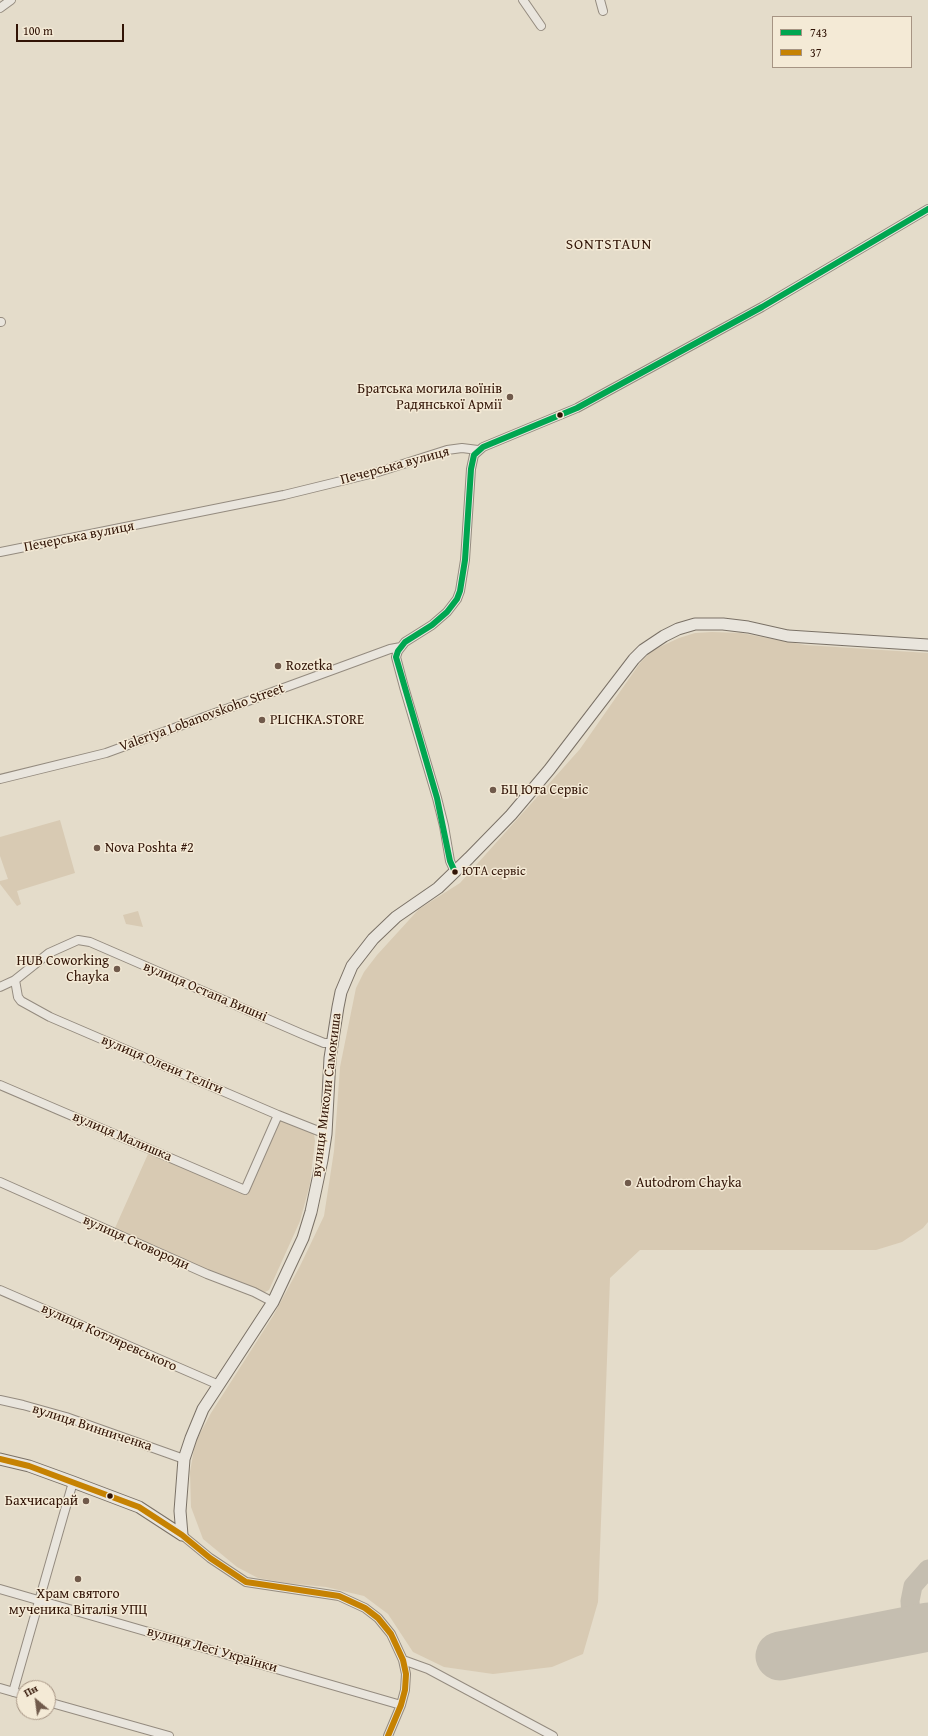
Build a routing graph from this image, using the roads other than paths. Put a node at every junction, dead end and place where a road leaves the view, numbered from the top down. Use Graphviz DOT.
graph roads {
  1 [pos="11,0"];
  2 [pos="523,0"];
  3 [pos="600,0"];
  4 [pos="0,8"];
  5 [pos="603,12"];
  6 [pos="542,26"];
  7 [pos="928,209"];
  8 [pos="478,450"];
  9 [pos="0,552"];
  10 [pos="928,645"];
  11 [pos="401,647"];
  12 [pos="0,779"];
  13 [pos="455,872"];
  14 [pos="15,980"];
  15 [pos="0,987"];
  16 [pos="332,1043"];
  17 [pos="0,1085"];
  18 [pos="278,1115"];
  19 [pos="326,1134"];
  20 [pos="0,1182"];
  21 [pos="0,1290"];
  22 [pos="273,1302"];
  23 [pos="218,1385"];
  24 [pos="0,1400"];
  25 [pos="0,1459"];
  26 [pos="184,1459"];
  27 [pos="73,1482"];
  28 [pos="182,1535"];
  29 [pos="0,1589"];
  30 [pos="39,1599"];
  31 [pos="403,1660"];
  32 [pos="0,1688"];
  33 [pos="13,1692"];
  34 [pos="16,1693"];
  35 [pos="56,1704"];
  36 [pos="401,1705"];
  37 [pos="169,1736"];
  38 [pos="388,1736"];
  39 [pos="553,1736"];
  1 -- 4 [label="street"];
  2 -- 6 [label="street"];
  3 -- 5 [label="street"];
  7 -- 8 [label="street, Печерська вулиця"];
  8 -- 9 [label="street, Печерська вулиця"];
  8 -- 11 [label="street, Valeriya Lobanovskoho Street"];
  10 -- 13 [label="street, вулиця Миколи Самокиша"];
  11 -- 12 [label="street, Valeriya Lobanovskoho Street"];
  11 -- 13 [label="street"];
  13 -- 16 [label="street, вулиця Миколи Самокиша"];
  14 -- 15 [label="street"];
  14 -- 16 [label="street, вулиця Остапа Вишні"];
  14 -- 18 [label="street, вулиця Олени Теліги"];
  16 -- 19 [label="street, вулиця Миколи Самокиша"];
  17 -- 18 [label="street, вулиця Малишка"];
  18 -- 19 [label="street, вулиця Олени Теліги"];
  19 -- 22 [label="street, вулиця Миколи Самокиша"];
  20 -- 22 [label="street, вулиця Сковороди"];
  21 -- 23 [label="street, вулиця Котляревського"];
  22 -- 23 [label="street, вулиця Миколи Самокиша"];
  23 -- 26 [label="street, вулиця Миколи Самокиша"];
  24 -- 26 [label="street, вулиця Винниченка"];
  25 -- 27 [label="street"];
  26 -- 28 [label="street, вулиця Миколи Самокиша"];
  27 -- 28 [label="street"];
  27 -- 30 [label="street"];
  28 -- 31 [label="street"];
  29 -- 30 [label="street, вулиця Лесі Українки"];
  30 -- 33 [label="street"];
  30 -- 36 [label="street, вулиця Лесі Українки"];
  31 -- 36 [label="street"];
  31 -- 39 [label="street"];
  32 -- 33 [label="street"];
  33 -- 34 [label="street"];
  35 -- 37 [label="street"];
  36 -- 38 [label="street"];
}
